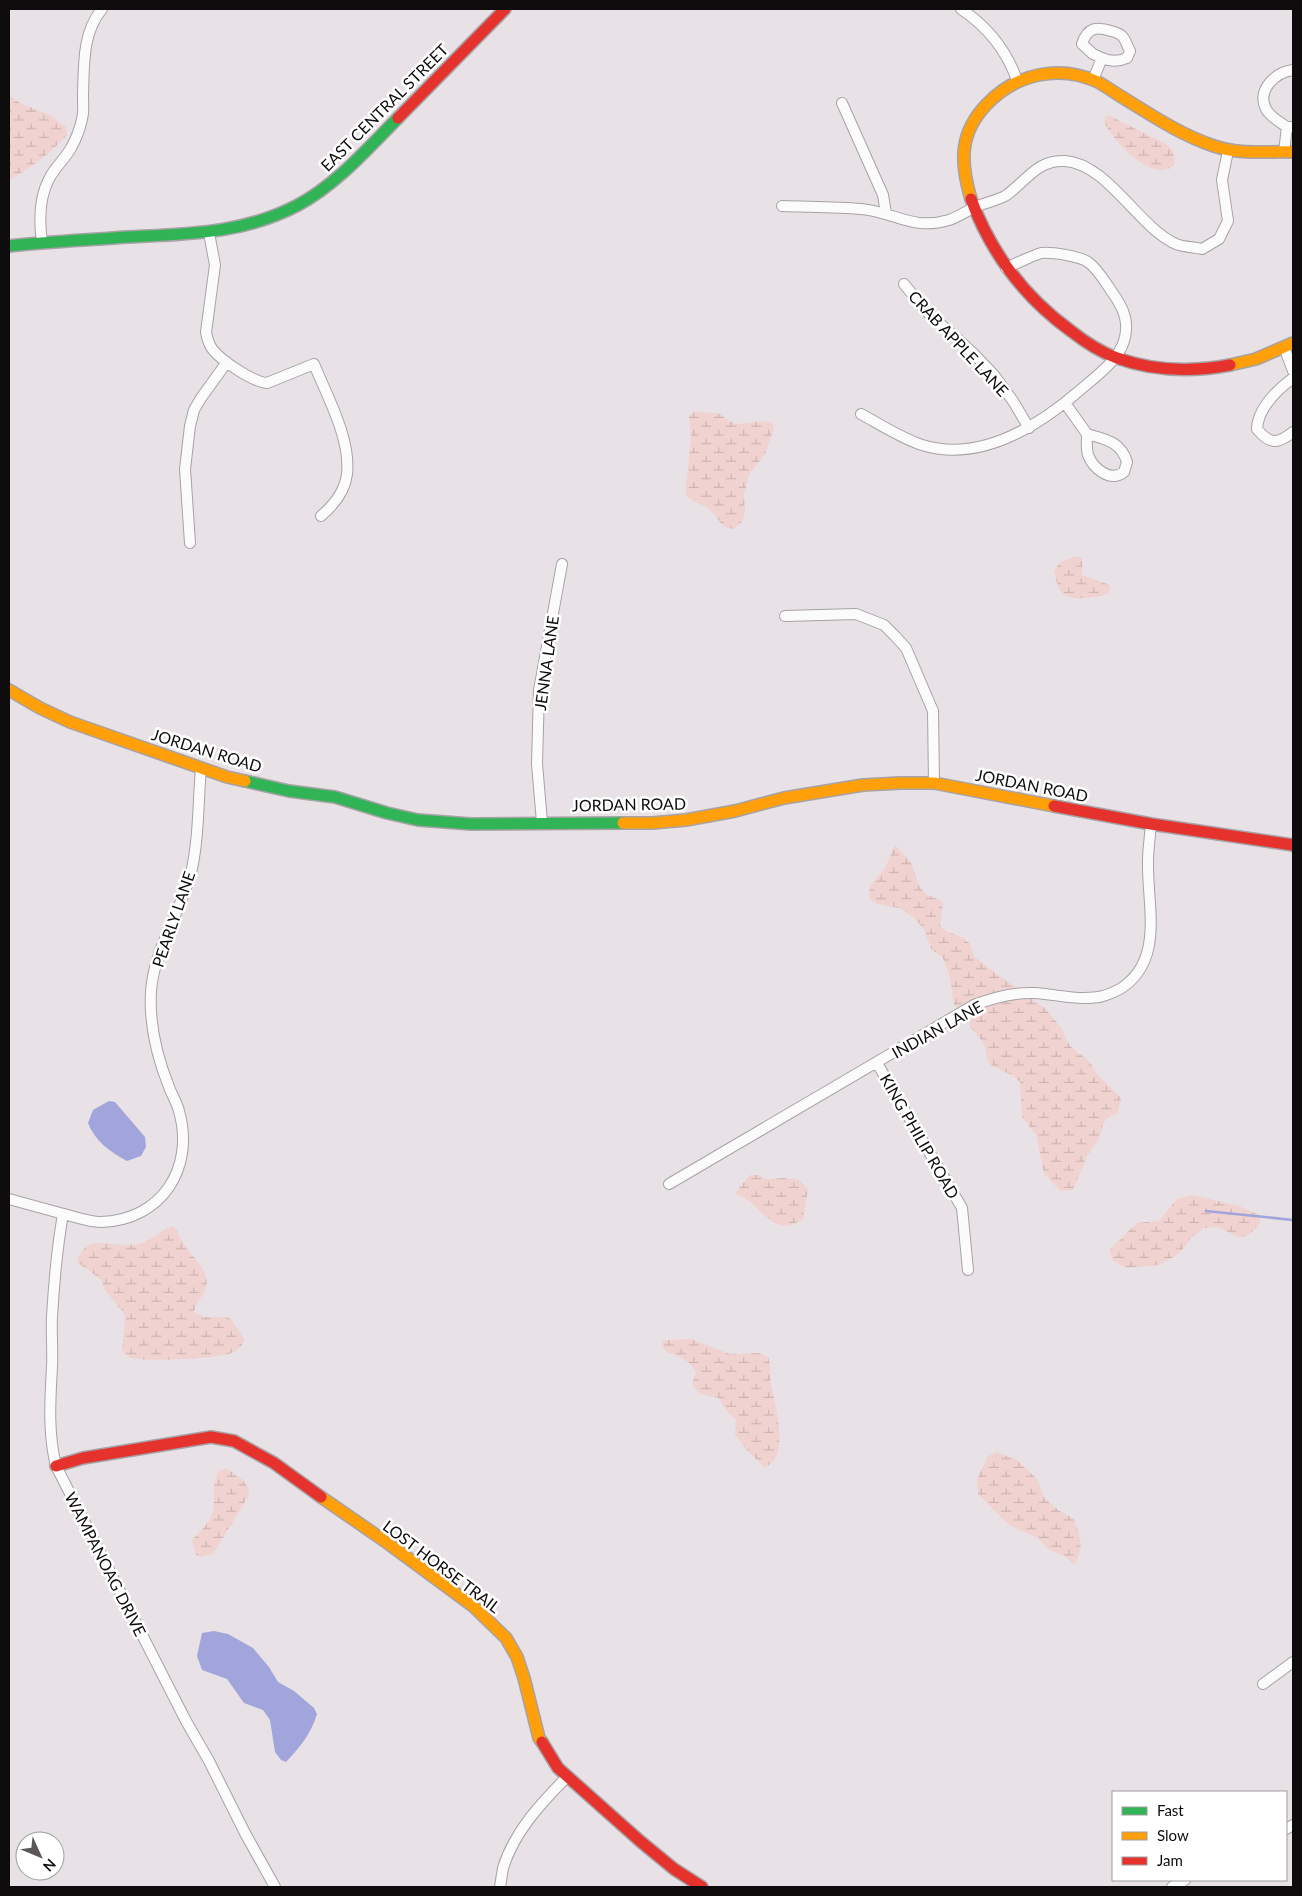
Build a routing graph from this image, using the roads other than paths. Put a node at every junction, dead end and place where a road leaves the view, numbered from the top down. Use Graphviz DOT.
graph roads {
  1 [pos="102,9"];
  2 [pos="505,9"];
  3 [pos="960,9"];
  4 [pos="1102,58"];
  5 [pos="1293,70"];
  6 [pos="1017,80"];
  7 [pos="1093,80"];
  8 [pos="842,103"];
  9 [pos="1290,127"];
  10 [pos="1228,151"];
  11 [pos="1289,152"];
  12 [pos="782,206"];
  13 [pos="974,207"];
  14 [pos="886,214"];
  15 [pos="209,233"];
  16 [pos="42,242"];
  17 [pos="9,246"];
  18 [pos="1006,268"];
  19 [pos="904,284"];
  20 [pos="1289,345"];
  21 [pos="1114,358"];
  22 [pos="227,362"];
  23 [pos="1293,371"];
  24 [pos="1293,378"];
  25 [pos="1065,403"];
  26 [pos="861,414"];
  27 [pos="1029,428"];
  28 [pos="1293,432"];
  29 [pos="1087,434"];
  30 [pos="321,516"];
  31 [pos="190,544"];
  32 [pos="562,564"];
  33 [pos="786,616"];
  34 [pos="9,690"];
  35 [pos="201,768"];
  36 [pos="934,783"];
  37 [pos="542,822"];
  38 [pos="1151,824"];
  39 [pos="1293,845"];
  40 [pos="877,1063"];
  41 [pos="669,1184"];
  42 [pos="9,1199"];
  43 [pos="64,1214"];
  44 [pos="968,1270"];
  45 [pos="56,1466"];
  46 [pos="1293,1662"];
  47 [pos="1263,1684"];
  48 [pos="567,1777"];
  49 [pos="1183,1881"];
  50 [pos="275,1887"];
  51 [pos="500,1887"];
  52 [pos="702,1887"];
  53 [pos="1172,1887"];
  1 -- 16 [label="street"];
  2 -- 15 [label="street, EAST CENTRAL STREET"];
  3 -- 6 [label="street"];
  4 -- 4 [label="street"];
  4 -- 7 [label="street"];
  5 -- 9 [label="street"];
  6 -- 7 [label="street"];
  6 -- 13 [label="street"];
  7 -- 10 [label="street"];
  8 -- 14 [label="street"];
  9 -- 11 [label="street"];
  10 -- 11 [label="street"];
  10 -- 13 [label="street"];
  12 -- 14 [label="street"];
  13 -- 14 [label="street"];
  13 -- 18 [label="street"];
  15 -- 16 [label="street, EAST CENTRAL STREET"];
  15 -- 22 [label="street"];
  16 -- 17 [label="street, EAST CENTRAL STREET"];
  18 -- 21 [label="street"];
  18 -- 21 [label="street"];
  19 -- 27 [label="street, CRAB APPLE LANE"];
  20 -- 21 [label="street"];
  20 -- 23 [label="street"];
  21 -- 25 [label="street"];
  22 -- 30 [label="street"];
  22 -- 31 [label="street"];
  24 -- 28 [label="street"];
  25 -- 27 [label="street"];
  25 -- 29 [label="street"];
  26 -- 27 [label="street"];
  29 -- 29 [label="street"];
  32 -- 37 [label="street, JENNA LANE"];
  33 -- 36 [label="street"];
  34 -- 35 [label="street, JORDAN ROAD"];
  35 -- 37 [label="street, JORDAN ROAD"];
  35 -- 43 [label="street, PEARLY LANE"];
  36 -- 37 [label="street, JORDAN ROAD"];
  36 -- 38 [label="street, JORDAN ROAD"];
  38 -- 39 [label="street, JORDAN ROAD"];
  38 -- 40 [label="street, INDIAN LANE"];
  40 -- 41 [label="street, INDIAN LANE"];
  40 -- 44 [label="street, KING PHILIP ROAD"];
  42 -- 43 [label="street, PEARLY LANE"];
  43 -- 45 [label="street, WAMPANOAG DRIVE"];
  45 -- 48 [label="street, LOST HORSE TRAIL"];
  45 -- 50 [label="street, WAMPANOAG DRIVE"];
  46 -- 47 [label="street"];
  48 -- 51 [label="street"];
  48 -- 52 [label="street, LOST HORSE TRAIL"];
  49 -- 53 [label="street"];
}
